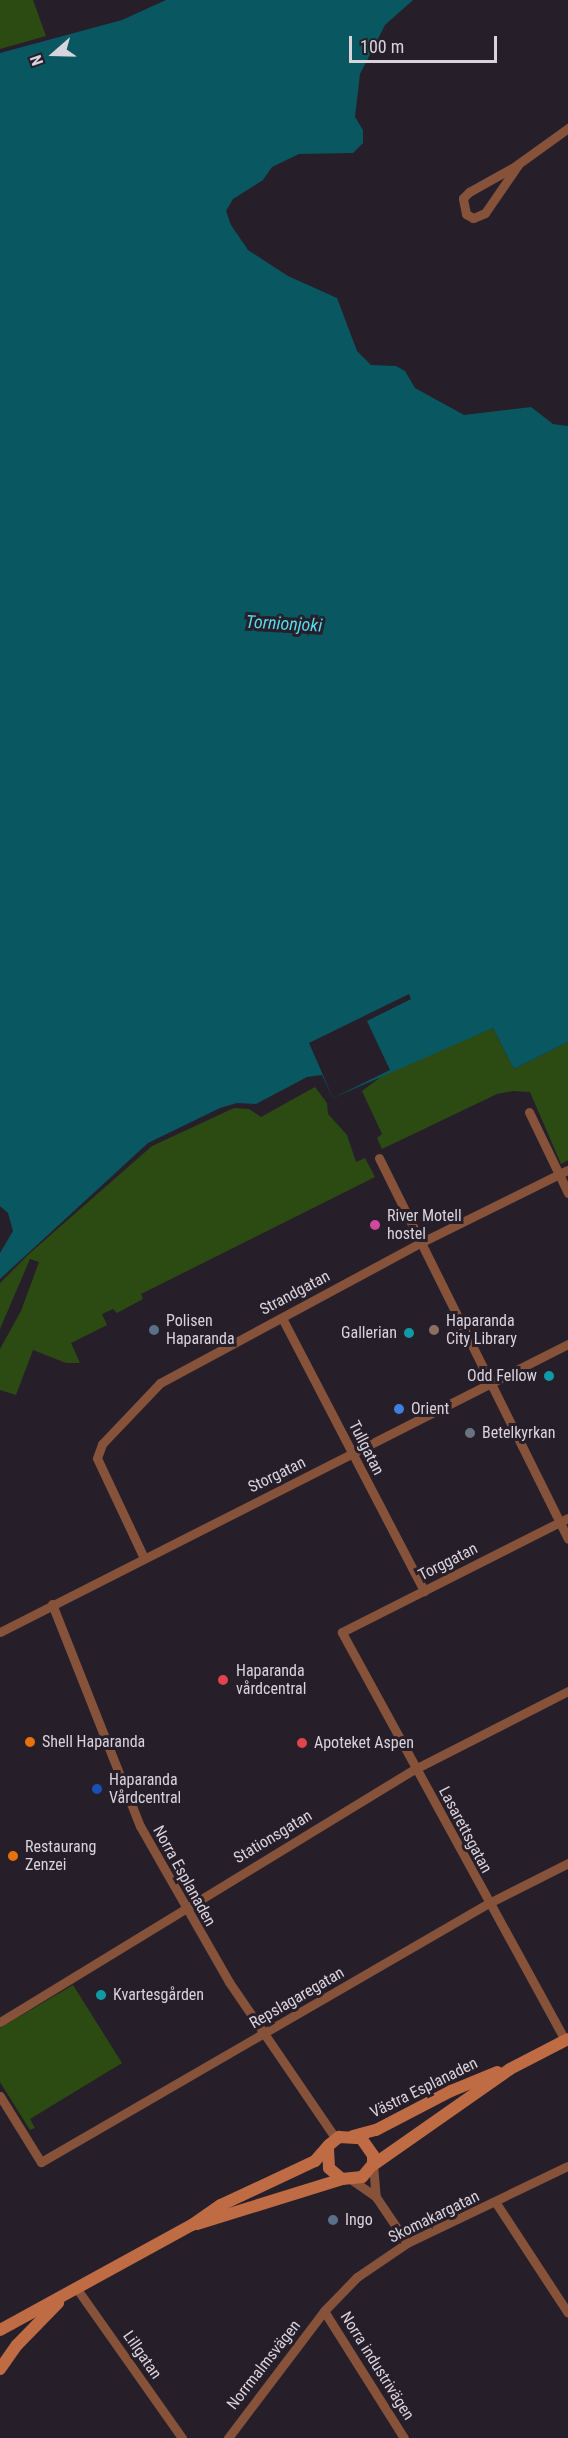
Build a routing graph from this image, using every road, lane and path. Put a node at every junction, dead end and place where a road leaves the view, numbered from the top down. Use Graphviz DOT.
graph roads {
  1 [pos="568,128"];
  2 [pos="518,165"];
  3 [pos="529,1112"];
  4 [pos="379,1158"];
  5 [pos="563,1172"];
  6 [pos="568,1193"];
  7 [pos="420,1243"];
  8 [pos="282,1318"];
  9 [pos="568,1344"];
  10 [pos="492,1384"];
  11 [pos="352,1454"];
  12 [pos="564,1520"];
  13 [pos="568,1539"];
  14 [pos="144,1558"];
  15 [pos="424,1591"];
  16 [pos="52,1604"];
  17 [pos="0,1632"];
  18 [pos="342,1632"];
  19 [pos="568,1691"];
  20 [pos="415,1769"];
  21 [pos="568,1863"];
  22 [pos="487,1904"];
  23 [pos="184,1908"];
  24 [pos="0,2022"];
  25 [pos="265,2034"];
  26 [pos="566,2039"];
  27 [pos="510,2069"];
  28 [pos="0,2096"];
  29 [pos="353,2136"];
  30 [pos="332,2143"];
  31 [pos="373,2164"];
  32 [pos="568,2166"];
  33 [pos="347,2180"];
  34 [pos="376,2197"];
  35 [pos="496,2203"];
  36 [pos="192,2225"];
  37 [pos="407,2243"];
  38 [pos="77,2289"];
  39 [pos="63,2298"];
  40 [pos="324,2311"];
  41 [pos="568,2313"];
  42 [pos="0,2330"];
  43 [pos="0,2369"];
  44 [pos="182,2438"];
  45 [pos="228,2438"];
  46 [pos="404,2438"];
  1 -- 2 [label="street"];
  2 -- 2 [label="street"];
  3 -- 5 [label="street"];
  4 -- 7 [label="street"];
  5 -- 6 [label="street"];
  5 -- 7 [label="street, Strandgatan"];
  7 -- 8 [label="street, Strandgatan"];
  7 -- 10 [label="street"];
  8 -- 11 [label="street, Tullgatan"];
  8 -- 14 [label="street, Strandgatan"];
  9 -- 10 [label="street, Storgatan"];
  10 -- 11 [label="street, Storgatan"];
  10 -- 12 [label="street"];
  11 -- 14 [label="street, Storgatan"];
  11 -- 15 [label="street, Tullgatan"];
  12 -- 13 [label="street"];
  12 -- 15 [label="street, Torggatan"];
  14 -- 16 [label="street, Storgatan"];
  15 -- 18 [label="street, Torggatan"];
  16 -- 17 [label="street, Storgatan"];
  16 -- 23 [label="street, Norra Esplanaden"];
  18 -- 20 [label="street, Lasarettsgatan"];
  19 -- 20 [label="street, Stationsgatan"];
  20 -- 22 [label="street, Lasarettsgatan"];
  20 -- 23 [label="street, Stationsgatan"];
  21 -- 22 [label="street, Repslagaregatan"];
  22 -- 25 [label="street, Repslagaregatan"];
  22 -- 26 [label="street, Lasarettsgatan"];
  23 -- 24 [label="street, Stationsgatan"];
  23 -- 25 [label="street, Norra Esplanaden"];
  25 -- 28 [label="street, Repslagaregatan"];
  25 -- 30 [label="street, Norra Esplanaden"];
  26 -- 27 [label="street, Västra Esplanaden"];
  27 -- 29 [label="street, Västra Esplanaden"];
  27 -- 31 [label="street, Västra Esplanaden"];
  29 -- 30 [label="street"];
  29 -- 31 [label="street"];
  30 -- 33 [label="street"];
  30 -- 36 [label="street"];
  31 -- 33 [label="street"];
  31 -- 34 [label="street"];
  32 -- 35 [label="street, Skomakargatan"];
  33 -- 34 [label="street"];
  33 -- 36 [label="street"];
  34 -- 37 [label="street"];
  35 -- 37 [label="street, Skomakargatan"];
  35 -- 41 [label="street"];
  36 -- 38 [label="street"];
  37 -- 40 [label="street, Skomakargatan"];
  38 -- 39 [label="street"];
  38 -- 44 [label="street, Lillgatan"];
  39 -- 42 [label="street"];
  39 -- 43 [label="street"];
  40 -- 45 [label="street, Norrmalmsvägen"];
  40 -- 46 [label="street, Norra industrivägen"];
}
